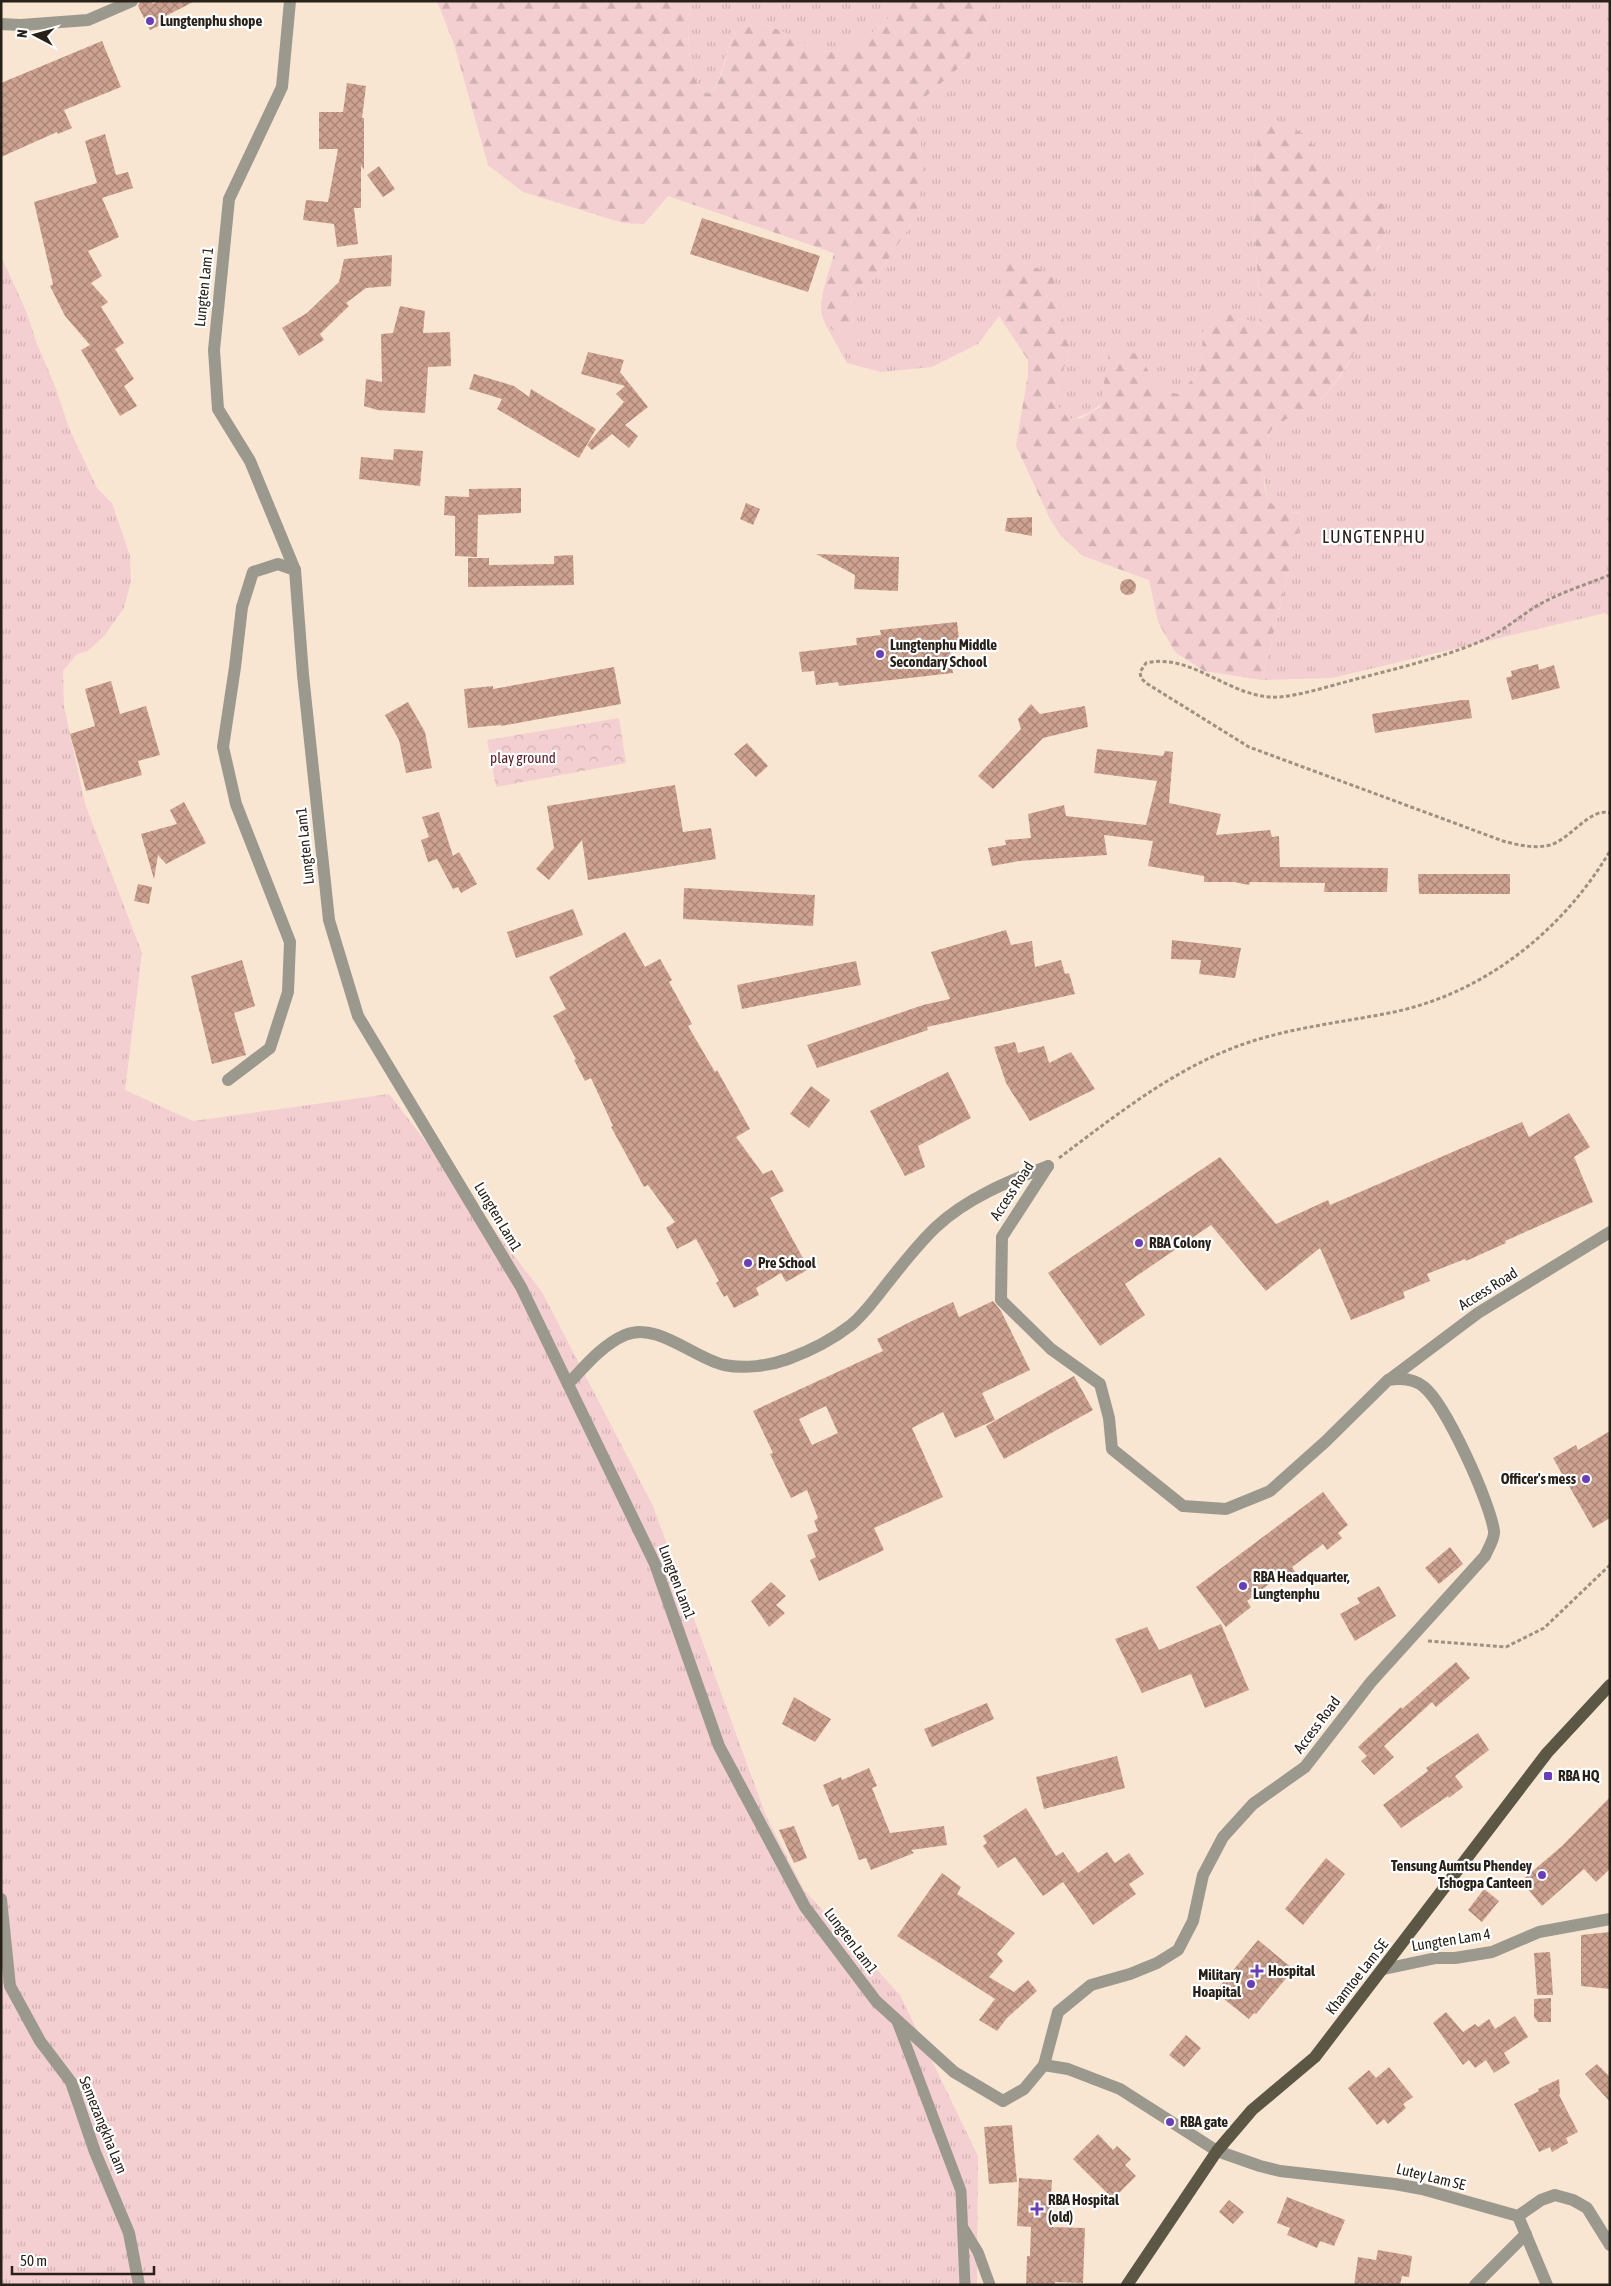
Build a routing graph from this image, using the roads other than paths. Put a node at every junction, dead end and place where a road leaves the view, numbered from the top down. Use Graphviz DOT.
graph roads {
  1 [pos="132,1"];
  2 [pos="290,1"];
  3 [pos="1,24"];
  4 [pos="295,570"];
  5 [pos="228,1080"];
  6 [pos="1610,1232"];
  7 [pos="1388,1380"];
  8 [pos="568,1384"];
  9 [pos="1610,1685"];
  10 [pos="1,1899"];
  11 [pos="1610,1919"];
  12 [pos="1384,1969"];
  13 [pos="897,2021"];
  14 [pos="1044,2065"];
  15 [pos="1217,2151"];
  16 [pos="1518,2216"];
  17 [pos="963,2227"];
  18 [pos="1526,2234"];
  19 [pos="1610,2245"];
  20 [pos="140,2285"];
  21 [pos="965,2285"];
  22 [pos="990,2285"];
  23 [pos="1127,2285"];
  24 [pos="1475,2285"];
  25 [pos="1547,2285"];
  1 -- 3 [label="street"];
  2 -- 4 [label="street, Lungten Lam 1"];
  4 -- 5 [label="street"];
  4 -- 8 [label="street, Lungten Lam1"];
  6 -- 7 [label="street, Access Road"];
  7 -- 8 [label="street, Access Road"];
  7 -- 14 [label="street, Access Road"];
  8 -- 13 [label="street, Lungten Lam1"];
  9 -- 12 [label="main road, Khamtoe Lam SE"];
  10 -- 20 [label="street, Semezangkha Lam"];
  11 -- 12 [label="street, Lungten Lam 4"];
  12 -- 15 [label="main road, Khamtoe Lam SE"];
  13 -- 14 [label="street, Lungten Lam1"];
  13 -- 17 [label="lane"];
  14 -- 15 [label="street"];
  15 -- 16 [label="street, Lutey Lam SE"];
  15 -- 23 [label="main road, Khamtoe Lam SE"];
  16 -- 18 [label="street"];
  16 -- 19 [label="street"];
  17 -- 21 [label="lane"];
  17 -- 22 [label="lane"];
  18 -- 24 [label="street"];
  18 -- 25 [label="street"];
}
